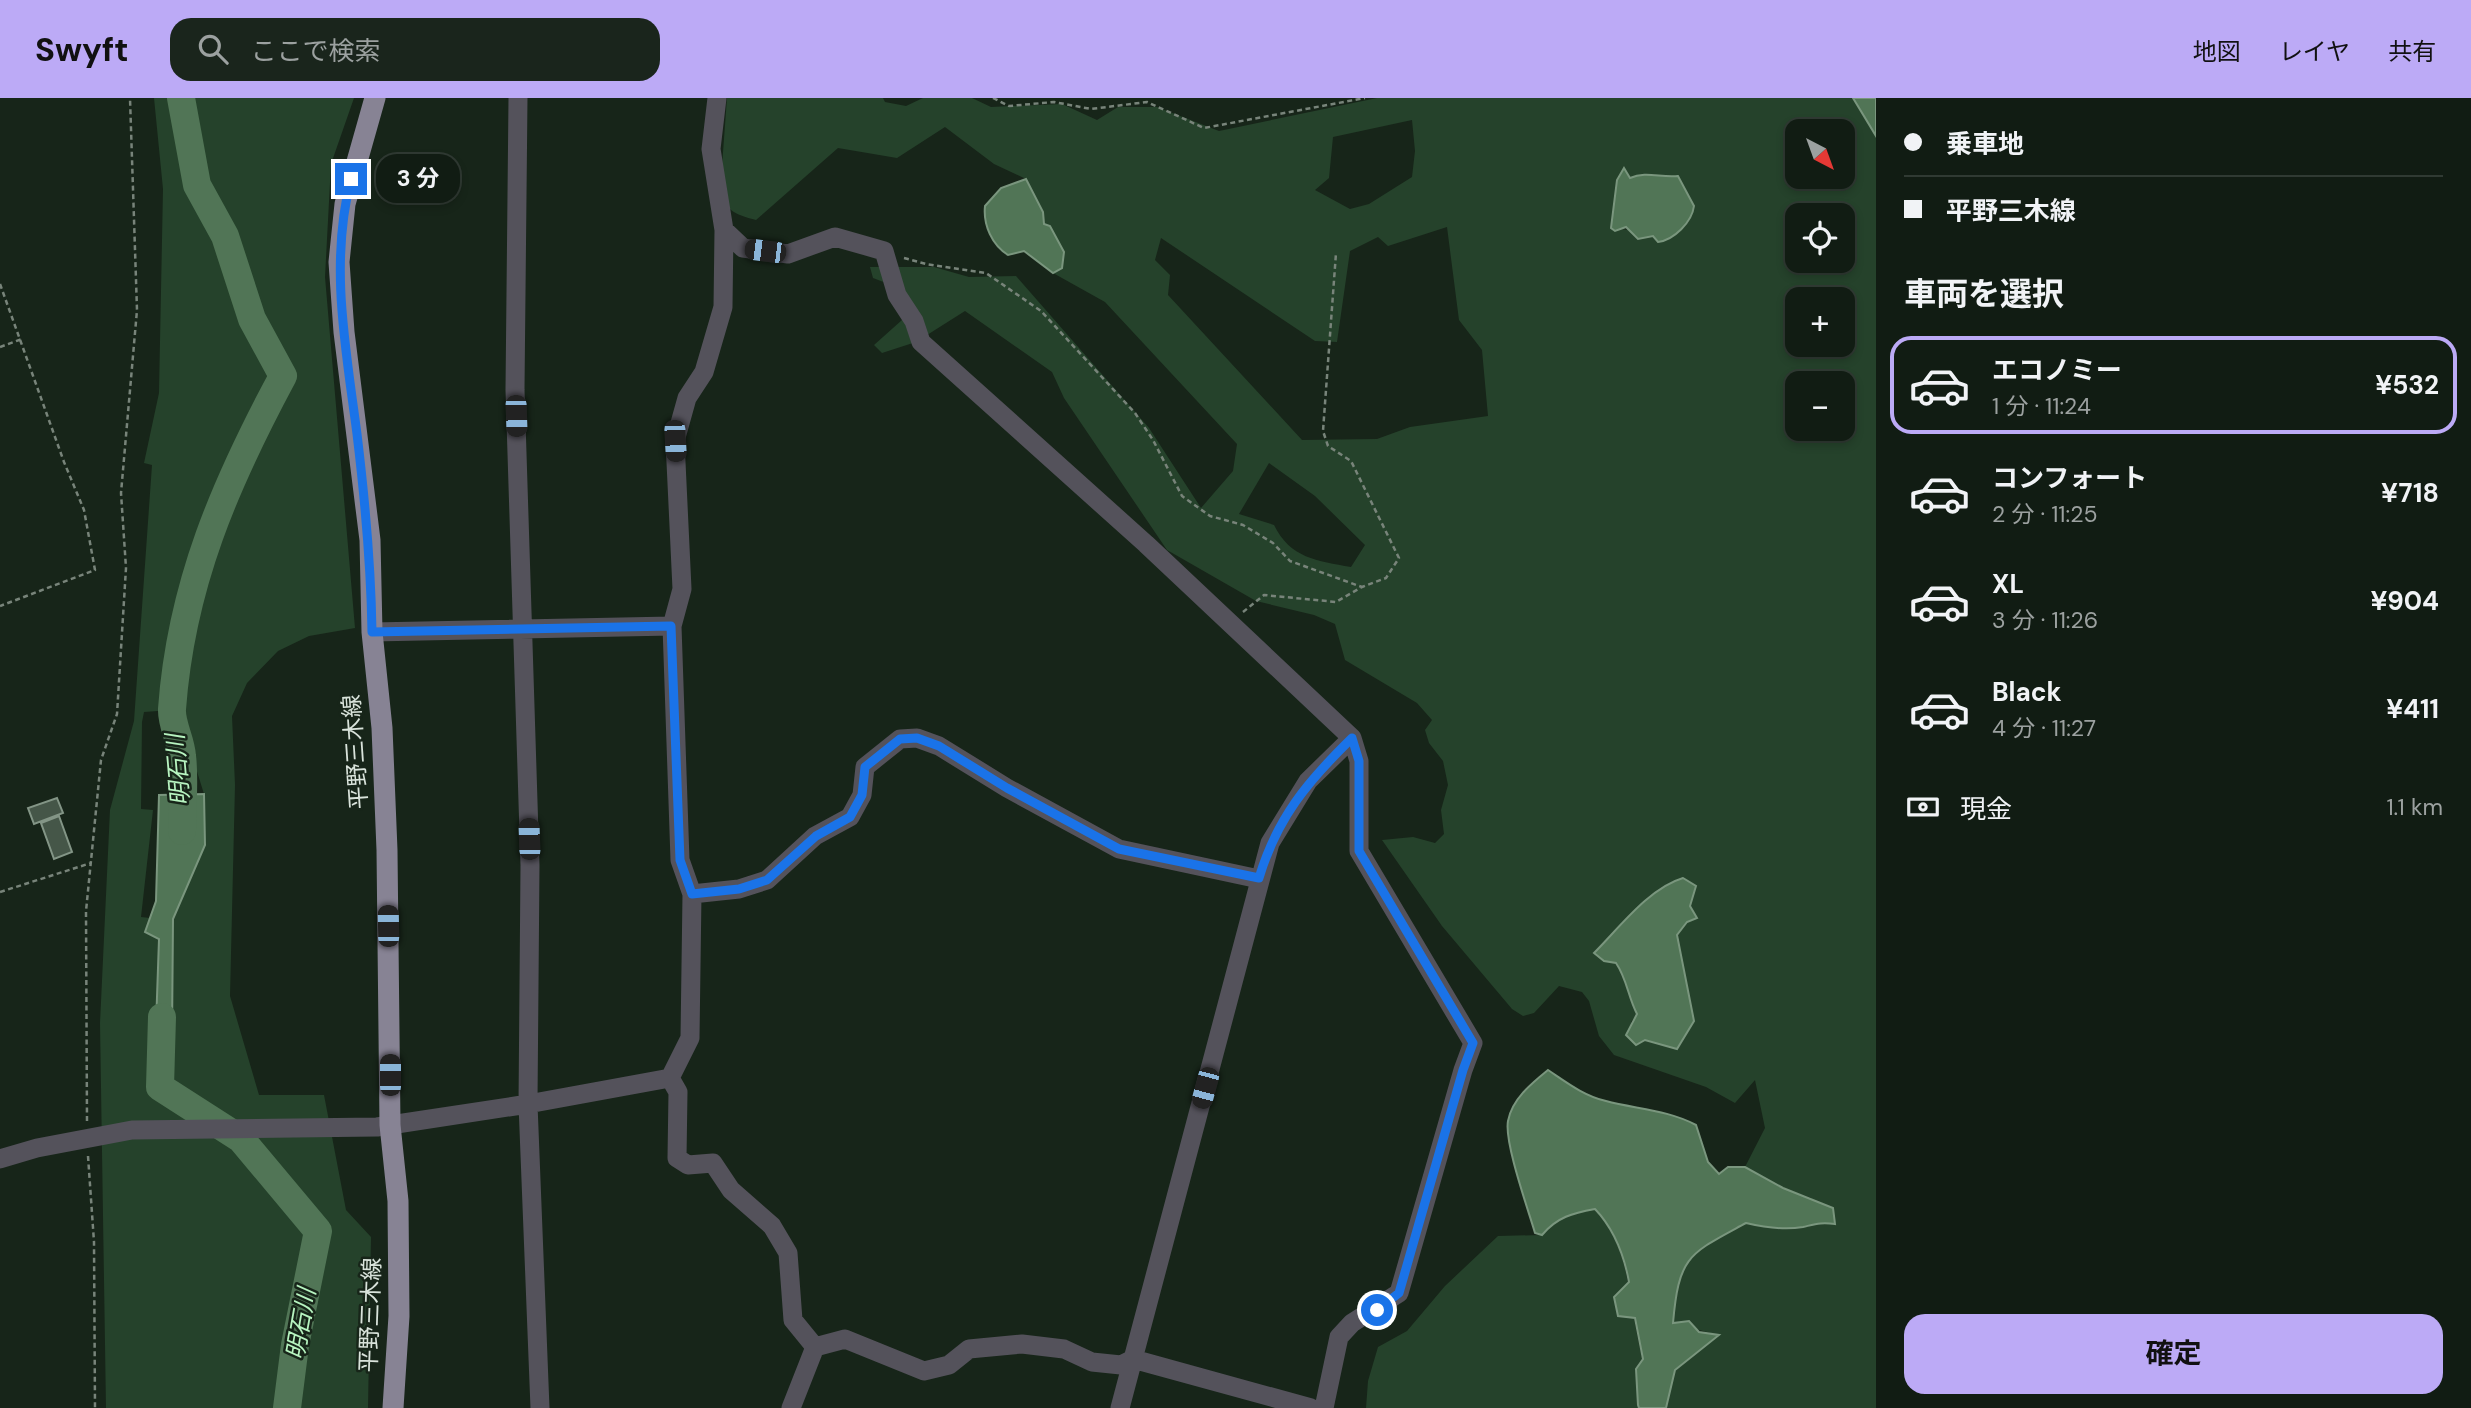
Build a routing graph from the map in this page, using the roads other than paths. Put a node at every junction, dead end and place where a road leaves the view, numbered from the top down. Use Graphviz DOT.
graph roads {
  1 [pos="375,98"];
  2 [pos="518,98"];
  3 [pos="716,98"];
  4 [pos="724,230"];
  5 [pos="671,626"];
  6 [pos="523,627"];
  7 [pos="372,632"];
  8 [pos="1352,738"];
  9 [pos="1259,878"];
  10 [pos="692,894"];
  11 [pos="670,1078"];
  12 [pos="528,1104"];
  13 [pos="384,1126"];
  14 [pos="0,1159"];
  15 [pos="815,1347"];
  16 [pos="1133,1359"];
  17 [pos="393,1408"];
  18 [pos="541,1408"];
  19 [pos="791,1408"];
  20 [pos="1120,1408"];
  21 [pos="1311,1408"];
  22 [pos="1324,1408"];
  1 -- 7 [label="main road, 平野三木線"];
  2 -- 6 [label="street"];
  3 -- 4 [label="street"];
  4 -- 5 [label="street"];
  4 -- 8 [label="street"];
  5 -- 6 [label="street"];
  5 -- 10 [label="street"];
  6 -- 7 [label="street"];
  6 -- 12 [label="street"];
  7 -- 13 [label="main road, 平野三木線"];
  8 -- 9 [label="street"];
  8 -- 22 [label="street"];
  9 -- 10 [label="street"];
  9 -- 16 [label="street"];
  10 -- 11 [label="street"];
  11 -- 12 [label="street"];
  11 -- 15 [label="street"];
  12 -- 13 [label="street"];
  12 -- 18 [label="street"];
  13 -- 14 [label="street"];
  13 -- 17 [label="main road, 平野三木線"];
  15 -- 16 [label="street"];
  15 -- 19 [label="street"];
  16 -- 20 [label="street"];
  16 -- 21 [label="street"];
}
